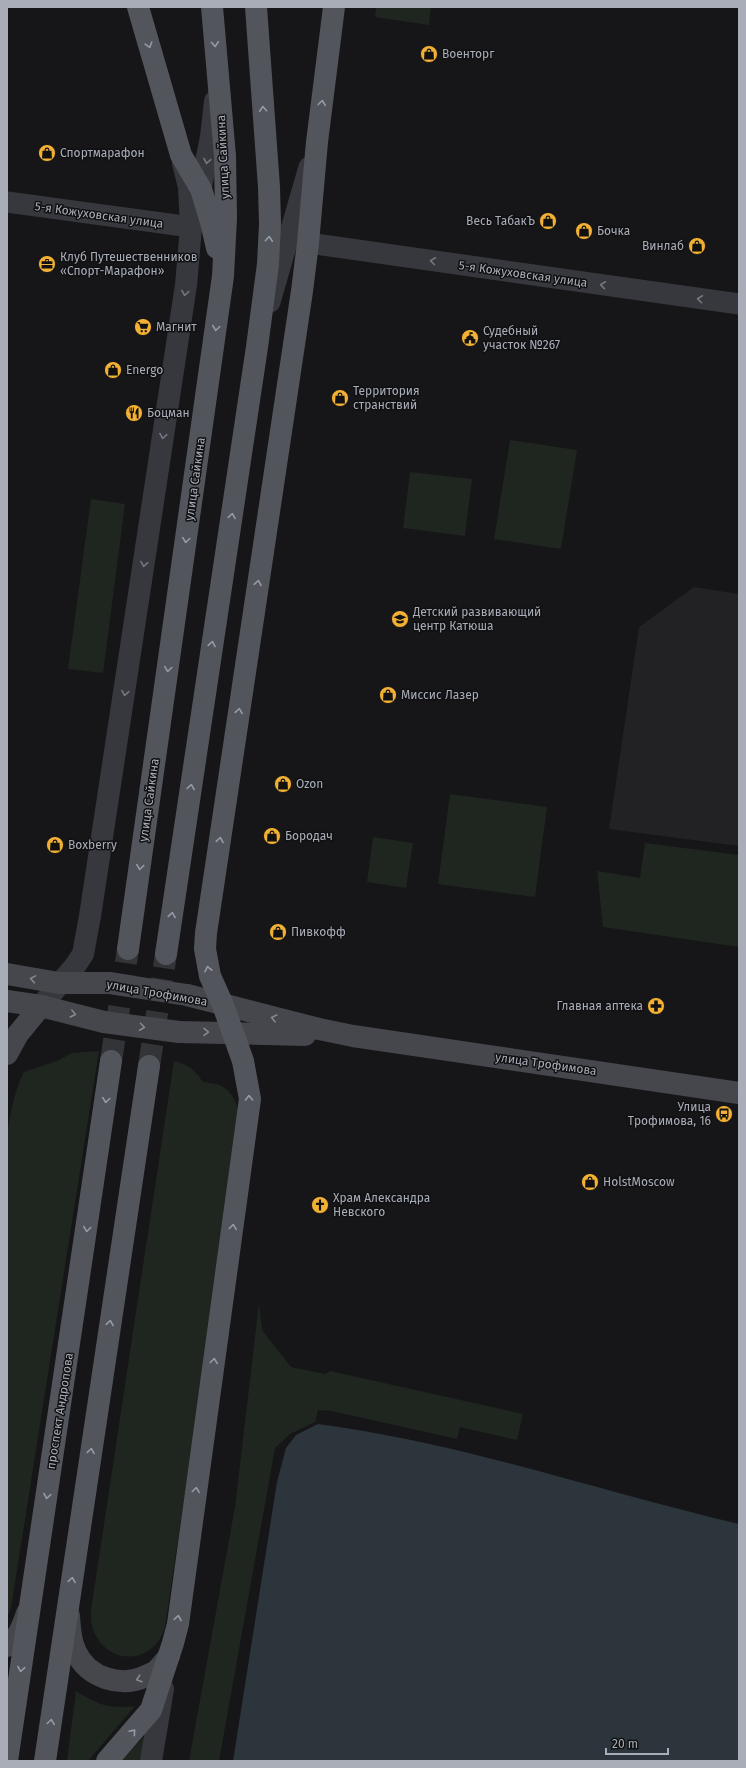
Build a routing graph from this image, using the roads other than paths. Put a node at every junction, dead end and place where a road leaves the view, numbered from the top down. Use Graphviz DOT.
graph roads {
  1 [pos="138,7"];
  2 [pos="212,7"];
  3 [pos="256,7"];
  4 [pos="332,10"];
  5 [pos="218,80"];
  6 [pos="317,142"];
  7 [pos="181,155"];
  8 [pos="201,190"];
  9 [pos="7,202"];
  10 [pos="191,227"];
  11 [pos="308,243"];
  12 [pos="223,276"];
  13 [pos="739,304"];
  14 [pos="257,347"];
  15 [pos="128,949"];
  16 [pos="166,954"];
  17 [pos="7,974"];
  18 [pos="59,984"];
  19 [pos="7,1000"];
  20 [pos="223,1005"];
  21 [pos="41,1006"];
  22 [pos="232,1033"];
  23 [pos="353,1036"];
  24 [pos="7,1054"];
  25 [pos="111,1061"];
  26 [pos="149,1066"];
  27 [pos="739,1093"];
  28 [pos="31,1603"];
  29 [pos="68,1608"];
  30 [pos="7,1646"];
  31 [pos="169,1656"];
  32 [pos="7,1761"];
  33 [pos="45,1761"];
  34 [pos="107,1761"];
  35 [pos="151,1761"];
  1 -- 7 [label="main road, one-way"];
  2 -- 5 [label="main road, улица Сайкина, one-way"];
  14 -- 3 [label="main road, one-way"];
  6 -- 4 [label="main road, one-way"];
  5 -- 8 [label="street, one-way"];
  5 -- 12 [label="main road, улица Сайкина"];
  6 -- 11 [label="main road"];
  6 -- 14 [label="street"];
  7 -- 8 [label="main road"];
  7 -- 10 [label="street"];
  8 -- 10 [label="street"];
  8 -- 12 [label="main road"];
  9 -- 10 [label="street, 5-я Кожуховская улица"];
  10 -- 18 [label="street, one-way"];
  13 -- 11 [label="street, 5-я Кожуховская улица, one-way"];
  20 -- 11 [label="main road, one-way"];
  12 -- 15 [label="main road, улица Сайкина, one-way"];
  16 -- 14 [label="main road, one-way"];
  18 -- 17 [label="main road, улица Трофимова, one-way"];
  18 -- 20 [label="main road, улица Трофимова, bridge"];
  18 -- 21 [label="street"];
  19 -- 21 [label="main road, улица Трофимова"];
  20 -- 22 [label="main road"];
  23 -- 20 [label="main road, улица Трофимова, one-way"];
  21 -- 22 [label="main road, улица Трофимова, one-way, bridge"];
  21 -- 24 [label="main road"];
  22 -- 23 [label="main road, улица Трофимова"];
  31 -- 22 [label="main road, one-way"];
  23 -- 27 [label="main road, улица Трофимова"];
  25 -- 28 [label="main road, проспект Андропова, one-way"];
  29 -- 26 [label="main road, one-way"];
  28 -- 30 [label="main road"];
  28 -- 32 [label="main road, проспект Андропова, one-way"];
  31 -- 29 [label="main road, one-way"];
  33 -- 29 [label="main road, one-way"];
  34 -- 31 [label="main road, one-way"];
  31 -- 35 [label="street"];
}
